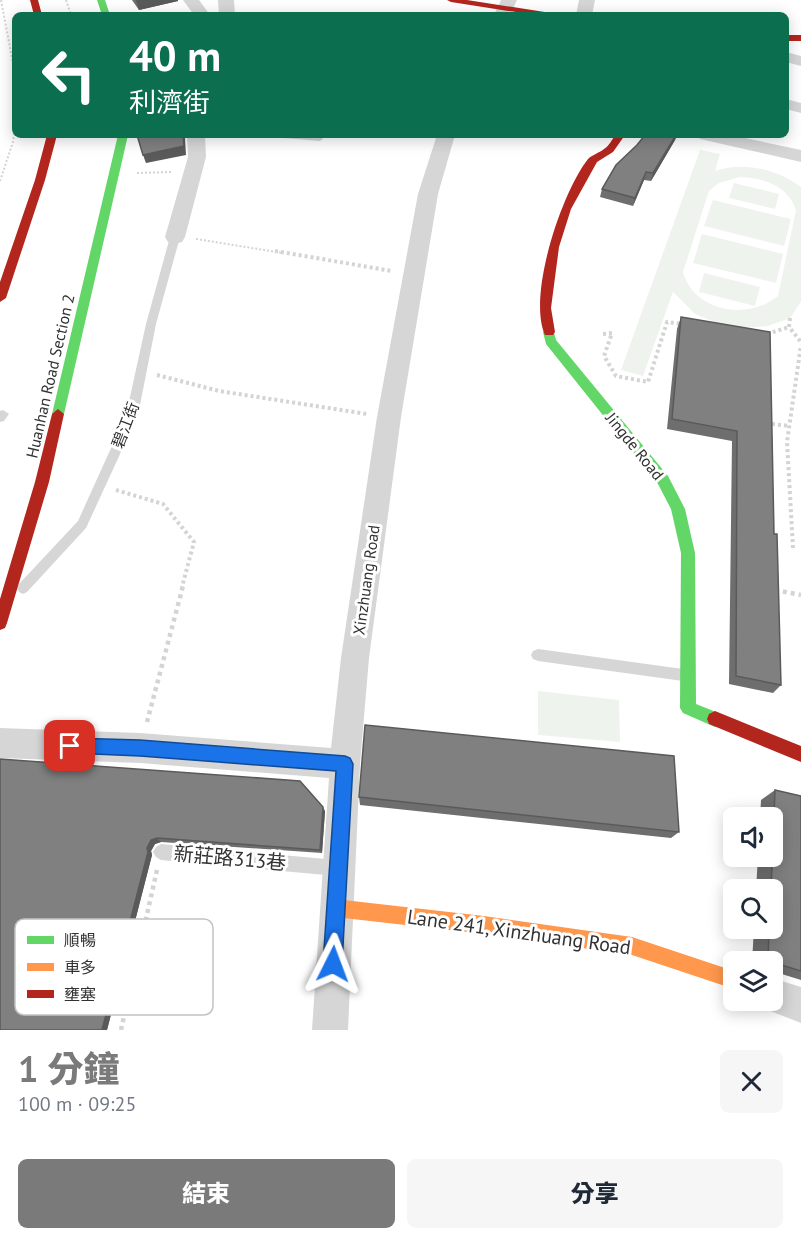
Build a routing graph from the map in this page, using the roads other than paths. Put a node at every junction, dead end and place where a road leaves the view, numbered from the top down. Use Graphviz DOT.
graph roads {
  1 [pos="451,0"];
  2 [pos="505,9"];
  3 [pos="528,12"];
  4 [pos="51,138"];
  5 [pos="122,138"];
  6 [pos="196,138"];
  7 [pos="445,138"];
  8 [pos="618,138"];
  9 [pos="720,138"];
  10 [pos="801,156"];
  11 [pos="175,237"];
  12 [pos="0,298"];
  13 [pos="23,588"];
  14 [pos="0,623"];
  15 [pos="538,654"];
  16 [pos="687,675"];
  17 [pos="0,743"];
  18 [pos="801,754"];
  19 [pos="345,764"];
  20 [pos="161,852"];
  21 [pos="338,868"];
  22 [pos="335,908"];
  23 [pos="723,976"];
  24 [pos="783,998"];
  25 [pos="801,1005"];
  26 [pos="330,1030"];
  1 -- 2 [label="street"];
  2 -- 3 [label="street"];
  4 -- 12 [label="street"];
  5 -- 14 [label="street, Huanhan Road Section 2"];
  6 -- 11 [label="street"];
  7 -- 19 [label="street, Xinzhuang Road"];
  8 -- 16 [label="street, Jingde Road"];
  9 -- 10 [label="street"];
  11 -- 13 [label="lane, 碧江街"];
  15 -- 16 [label="lane"];
  16 -- 18 [label="street, Jingde Road"];
  17 -- 19 [label="street"];
  19 -- 21 [label="street, Xinzhuang Road"];
  20 -- 21 [label="lane, 新莊路313巷"];
  21 -- 22 [label="street, Xinzhuang Road"];
  22 -- 23 [label="street, Lane 241, Xinzhuang Road"];
  22 -- 26 [label="street, Xinzhuang Road"];
  24 -- 25 [label="street"];
}
